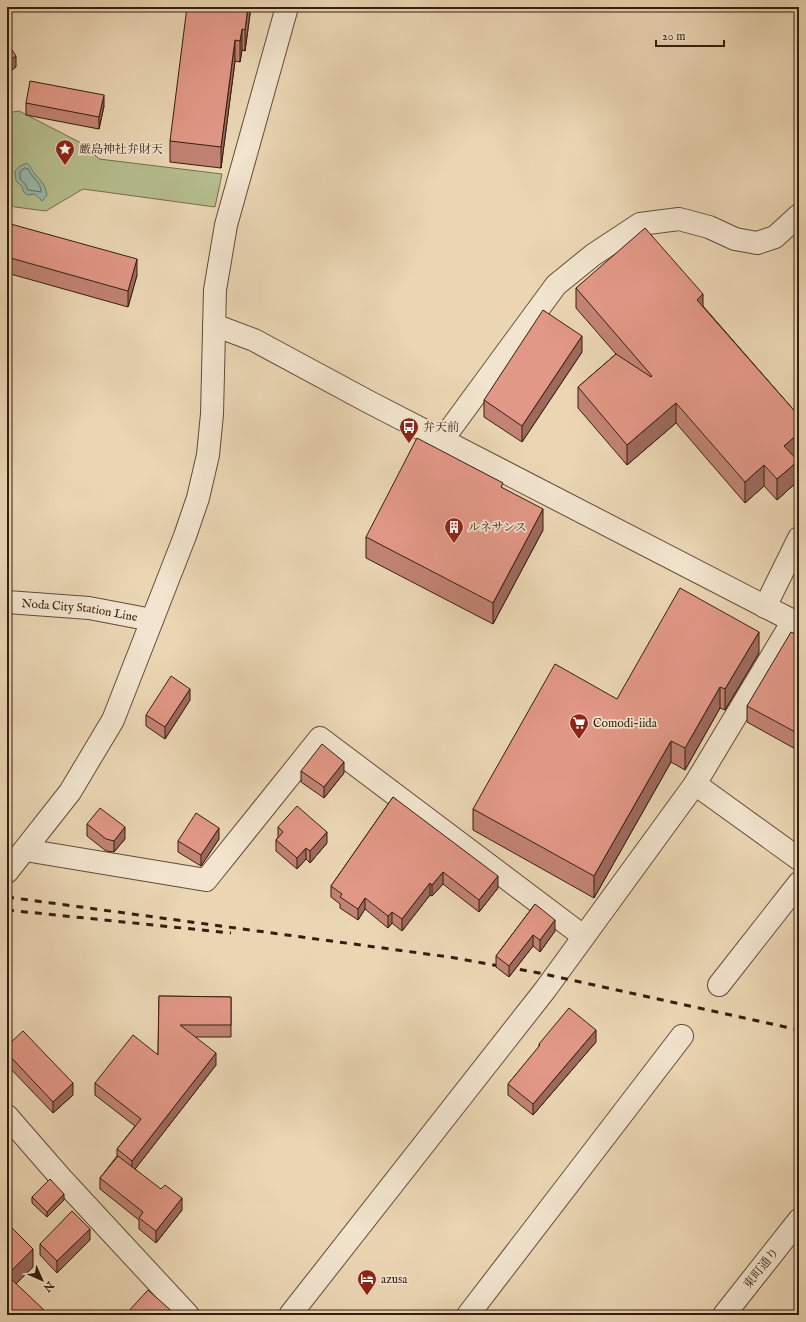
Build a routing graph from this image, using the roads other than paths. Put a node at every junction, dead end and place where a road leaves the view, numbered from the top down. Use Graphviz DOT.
graph roads {
  1 [pos="287,7"];
  2 [pos="799,215"];
  3 [pos="214,325"];
  4 [pos="443,439"];
  5 [pos="799,538"];
  6 [pos="7,602"];
  7 [pos="765,607"];
  8 [pos="152,620"];
  9 [pos="796,622"];
  10 [pos="695,784"];
  11 [pos="25,850"];
  12 [pos="799,859"];
  13 [pos="7,872"];
  14 [pos="799,883"];
  15 [pos="584,936"];
  16 [pos="719,985"];
  17 [pos="682,1036"];
  18 [pos="7,1116"];
  19 [pos="799,1220"];
  20 [pos="188,1315"];
  21 [pos="290,1315"];
  22 [pos="468,1315"];
  23 [pos="724,1315"];
  1 -- 3 [label="street"];
  2 -- 4 [label="street"];
  3 -- 4 [label="street"];
  3 -- 8 [label="street"];
  4 -- 7 [label="street"];
  5 -- 7 [label="street"];
  6 -- 8 [label="street, Noda City Station Line"];
  7 -- 9 [label="street"];
  8 -- 11 [label="street"];
  9 -- 10 [label="street"];
  10 -- 12 [label="street"];
  10 -- 15 [label="street"];
  11 -- 13 [label="street"];
  11 -- 15 [label="street"];
  14 -- 16 [label="street"];
  15 -- 21 [label="street"];
  17 -- 22 [label="street"];
  18 -- 20 [label="street"];
  19 -- 23 [label="street, 東町通り"];
}
